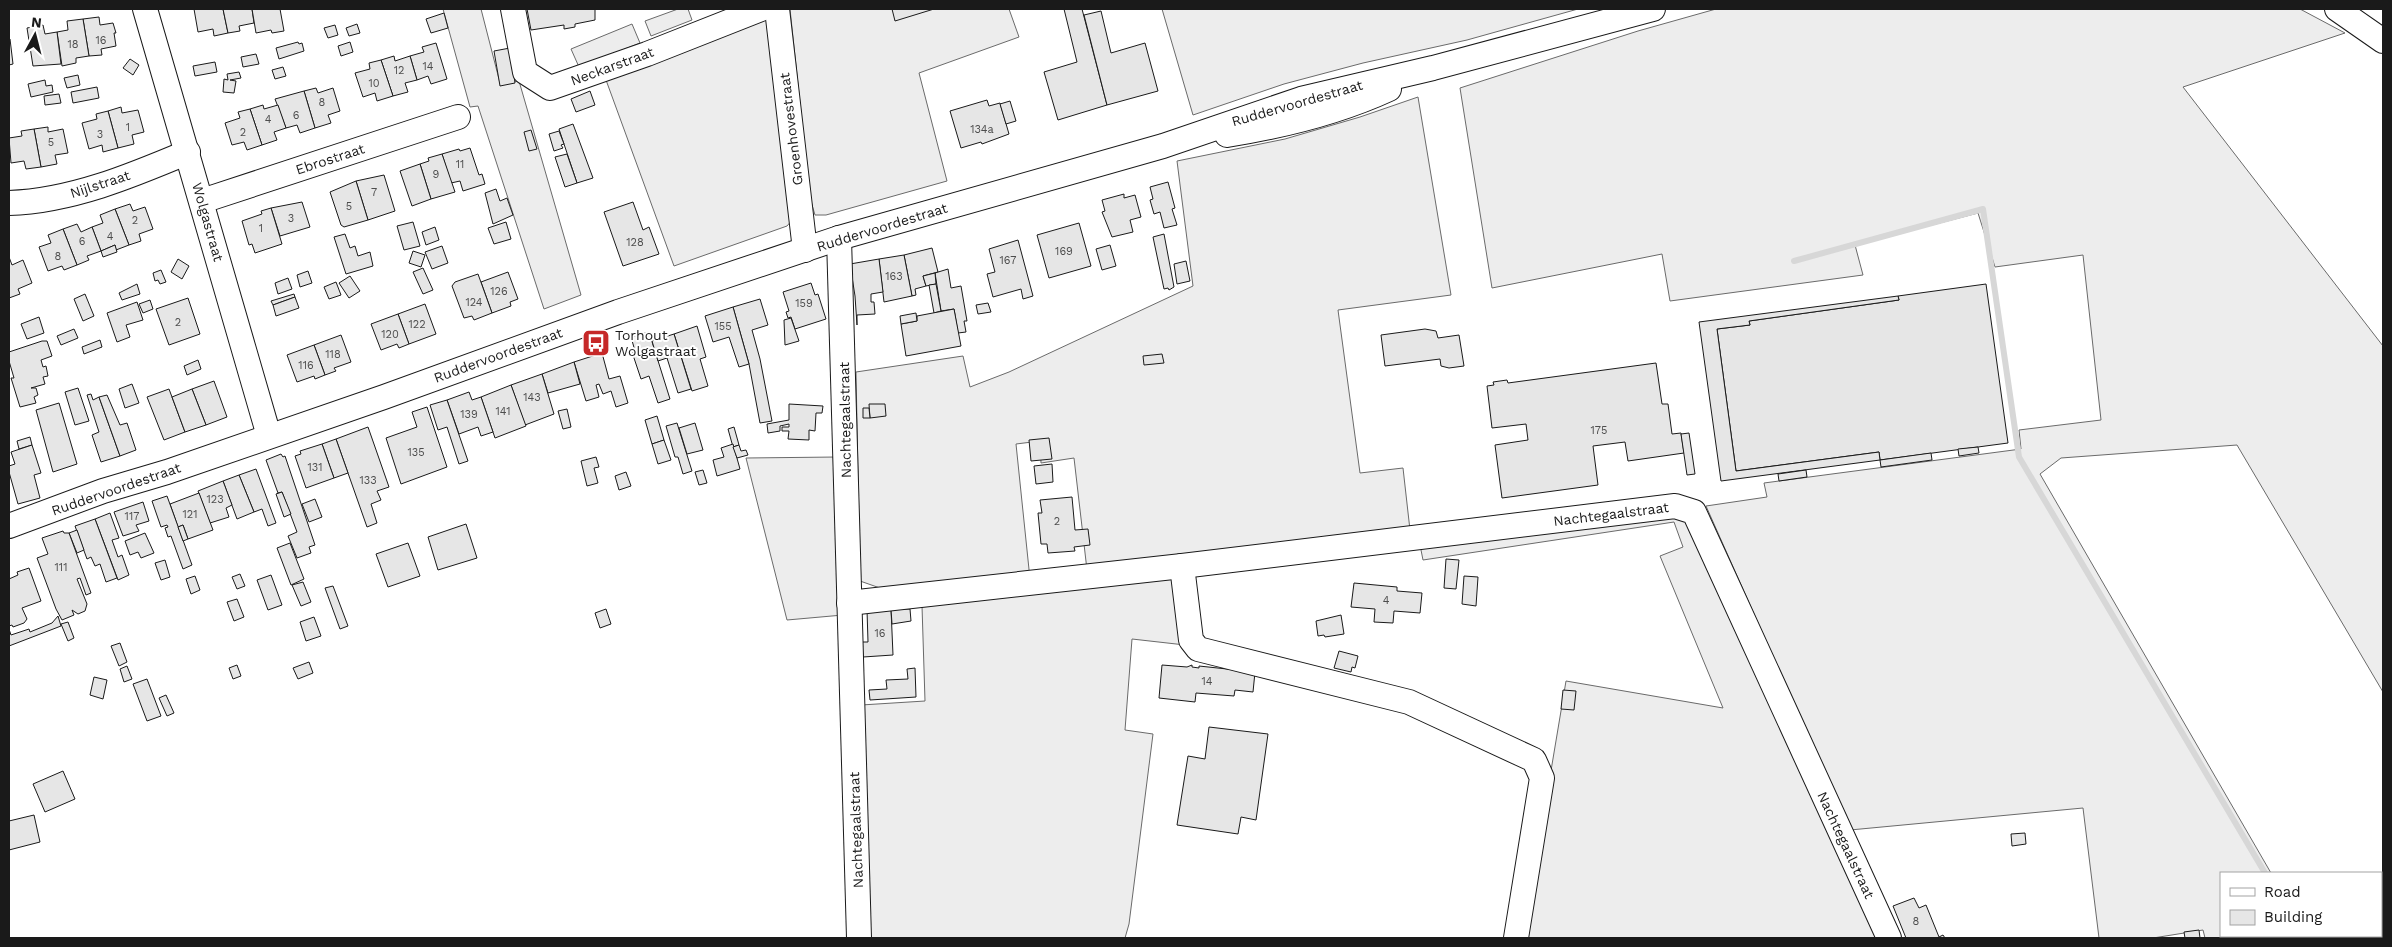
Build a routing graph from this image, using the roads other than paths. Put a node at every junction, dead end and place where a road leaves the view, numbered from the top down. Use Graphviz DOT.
graph roads {
  1 [pos="144,9"];
  2 [pos="514,9"];
  3 [pos="761,9"];
  4 [pos="777,9"];
  5 [pos="1653,9"];
  6 [pos="2337,9"];
  7 [pos="2383,41"];
  8 [pos="458,117"];
  9 [pos="188,152"];
  10 [pos="202,201"];
  11 [pos="9,203"];
  12 [pos="839,238"];
  13 [pos="805,250"];
  14 [pos="269,436"];
  15 [pos="9,526"];
  16 [pos="1182,566"];
  17 [pos="849,602"];
  18 [pos="859,938"];
  19 [pos="1516,938"];
  20 [pos="1889,938"];
  1 -- 9 [label="street, Wolgastraat"];
  2 -- 3 [label="street, Neckarstraat"];
  4 -- 13 [label="street, Groenhovestraat"];
  5 -- 12 [label="street, Ruddervoordestraat"];
  6 -- 7 [label="street"];
  8 -- 10 [label="street, Ebrostraat"];
  9 -- 10 [label="street, Wolgastraat"];
  9 -- 11 [label="street, Nijlstraat"];
  10 -- 14 [label="street, Wolgastraat"];
  12 -- 13 [label="street, Ruddervoordestraat"];
  12 -- 17 [label="street, Nachtegaalstraat"];
  13 -- 14 [label="street, Ruddervoordestraat"];
  14 -- 15 [label="street, Ruddervoordestraat"];
  16 -- 17 [label="street, Nachtegaalstraat"];
  16 -- 19 [label="street"];
  16 -- 20 [label="street, Nachtegaalstraat"];
  17 -- 18 [label="street, Nachtegaalstraat"];
}
